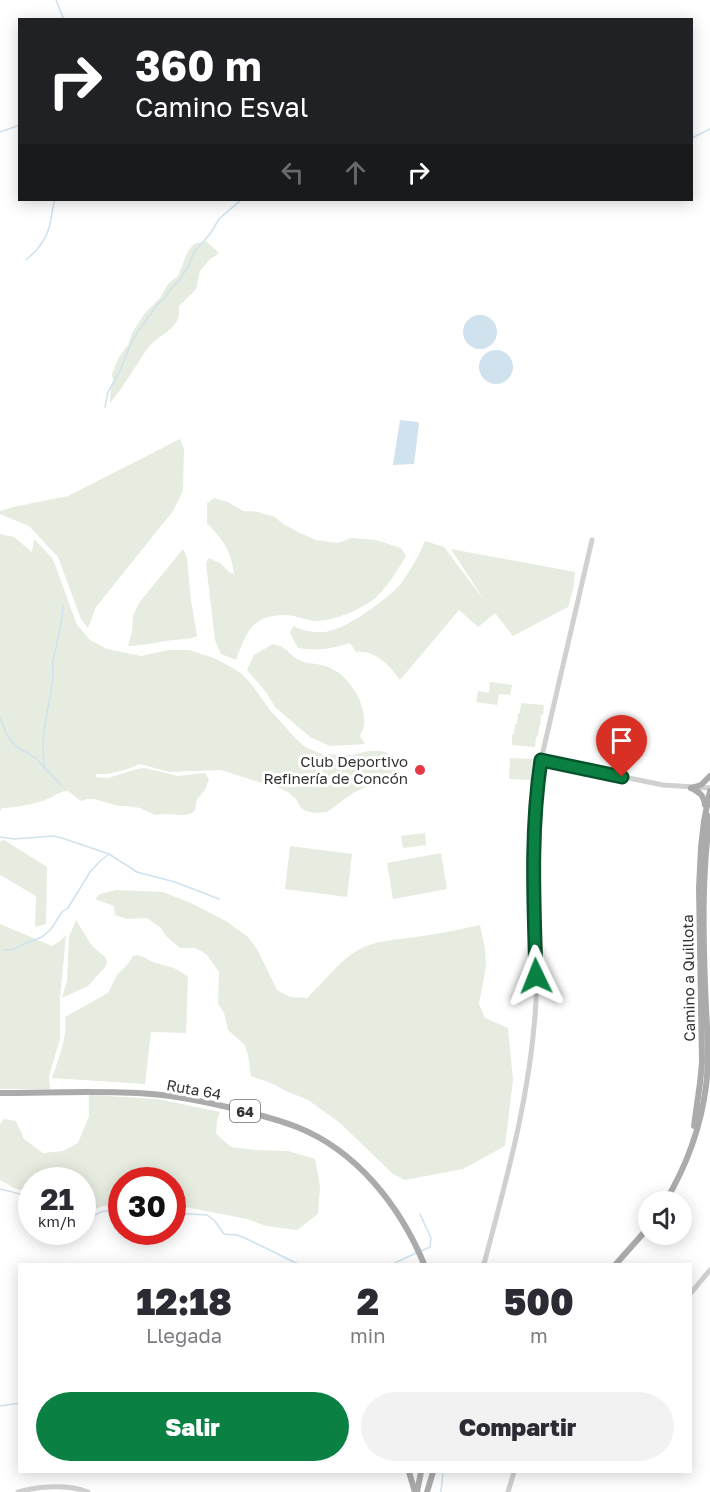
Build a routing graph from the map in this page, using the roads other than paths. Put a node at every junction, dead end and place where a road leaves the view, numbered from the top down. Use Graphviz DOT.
graph roads {
  1 [pos="591,540"];
  2 [pos="541,760"];
  3 [pos="710,777"];
  4 [pos="691,788"];
  5 [pos="710,790"];
  6 [pos="710,816"];
  7 [pos="704,820"];
  8 [pos="706,1084"];
  9 [pos="0,1093"];
  10 [pos="670,1191"];
  11 [pos="638,1241"];
  12 [pos="424,1263"];
  13 [pos="484,1263"];
  14 [pos="617,1263"];
  15 [pos="709,1273"];
  16 [pos="692,1292"];
  17 [pos="409,1473"];
  18 [pos="422,1473"];
  19 [pos="433,1473"];
  20 [pos="514,1473"];
  21 [pos="18,1492"];
  22 [pos="88,1492"];
  23 [pos="417,1492"];
  24 [pos="427,1492"];
  25 [pos="508,1492"];
  1 -- 2 [label="street"];
  2 -- 4 [label="street"];
  2 -- 13 [label="street"];
  3 -- 4 [label="main road"];
  4 -- 5 [label="street"];
  4 -- 7 [label="main road"];
  5 -- 7 [label="main road, Camino a Quillota"];
  6 -- 8 [label="main road, Camino a Quillota"];
  7 -- 8 [label="main road, Camino a Quillota"];
  8 -- 10 [label="main road, Camino a Quillota"];
  9 -- 12 [label="main road, Ruta 64 / 64"];
  11 -- 14 [label="main road"];
  15 -- 16 [label="street"];
  17 -- 23 [label="main road"];
  18 -- 23 [label="main road"];
  19 -- 24 [label="main road"];
  20 -- 25 [label="street"];
  21 -- 22 [label="street"];
}
